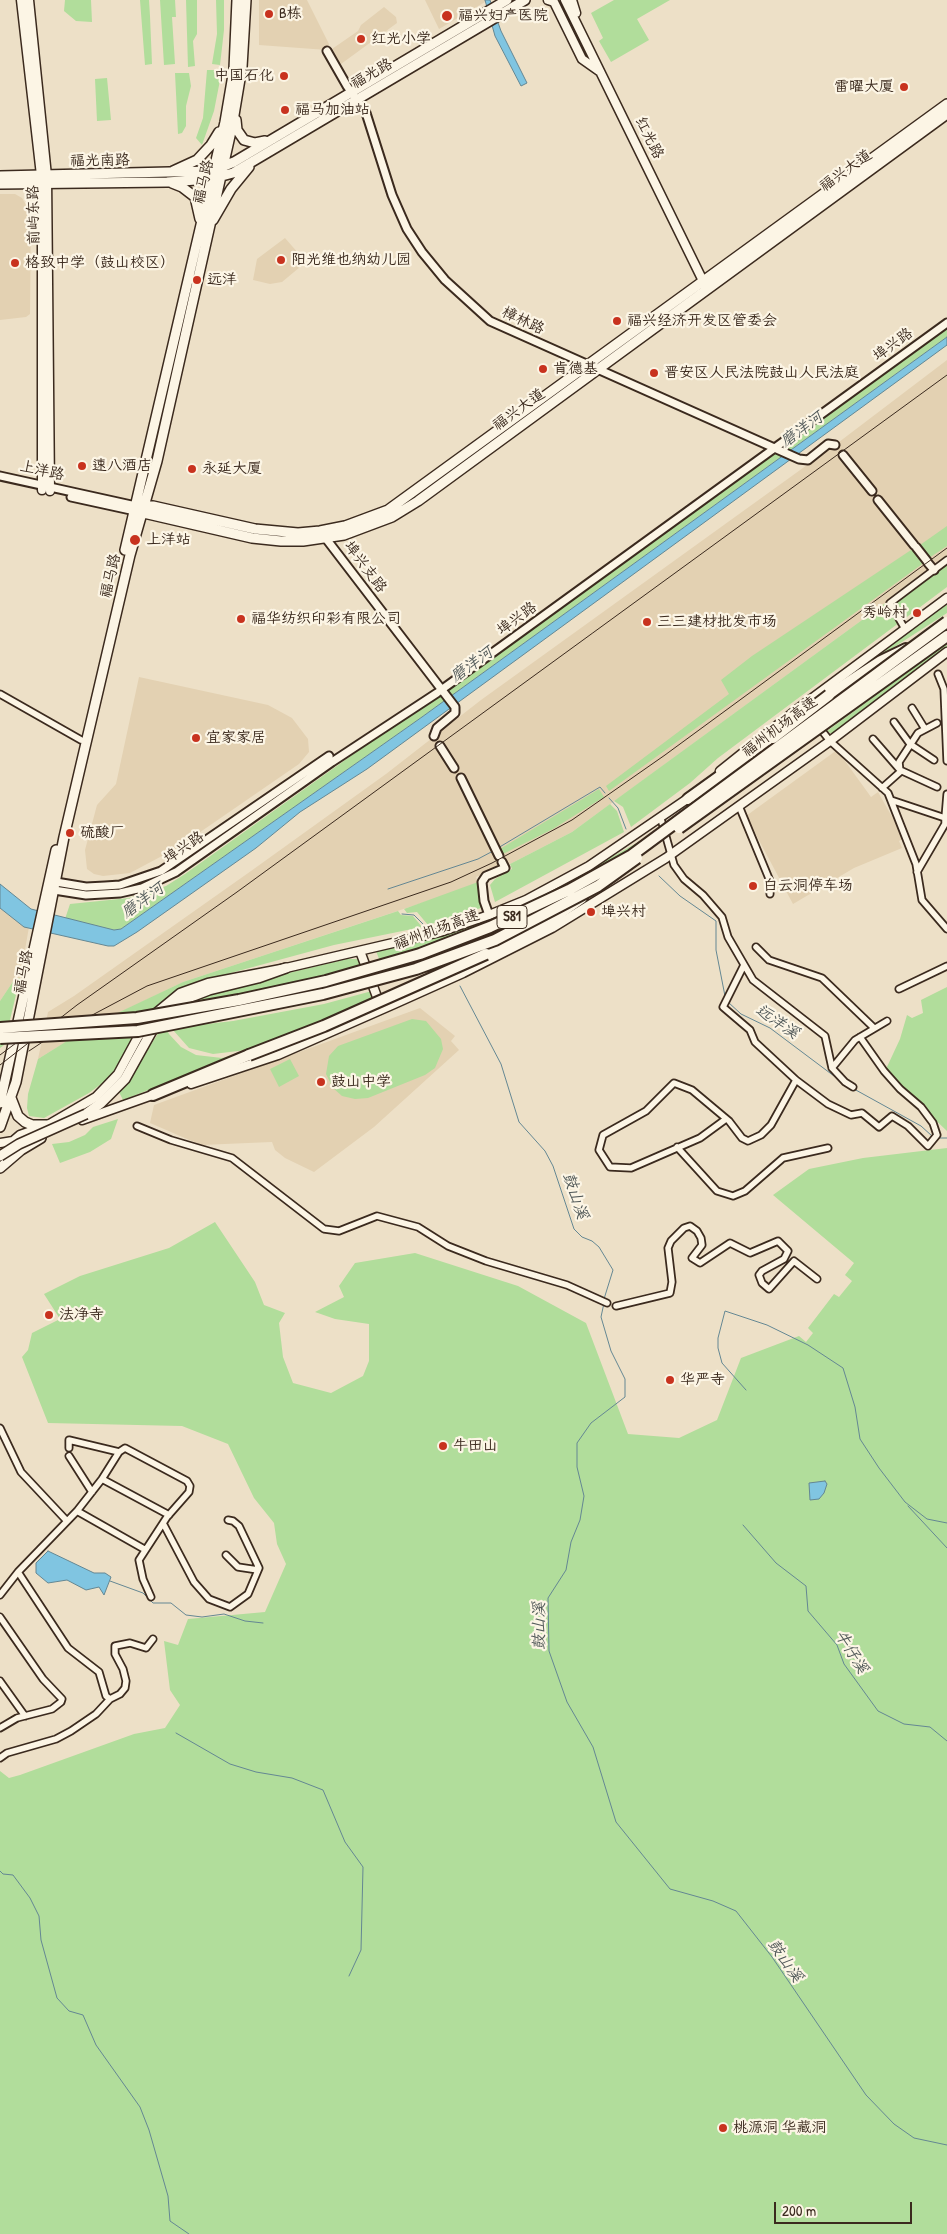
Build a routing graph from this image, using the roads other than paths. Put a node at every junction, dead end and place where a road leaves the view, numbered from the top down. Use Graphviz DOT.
graph roads {
  1 [pos="20,0"];
  2 [pos="29,0"];
  3 [pos="237,0"];
  4 [pos="246,0"];
  5 [pos="507,0"];
  6 [pos="525,0"];
  7 [pos="548,0"];
  8 [pos="565,0"];
  9 [pos="572,0"];
  10 [pos="327,51"];
  11 [pos="592,57"];
  12 [pos="600,72"];
  13 [pos="354,96"];
  14 [pos="947,104"];
  15 [pos="235,107"];
  16 [pos="947,114"];
  17 [pos="225,122"];
  18 [pos="279,135"];
  19 [pos="258,159"];
  20 [pos="216,174"];
  21 [pos="0,176"];
  22 [pos="165,178"];
  23 [pos="45,180"];
  24 [pos="0,184"];
  25 [pos="200,224"];
  26 [pos="207,232"];
  27 [pos="706,285"];
  28 [pos="947,323"];
  29 [pos="594,368"];
  30 [pos="835,445"];
  31 [pos="775,449"];
  32 [pos="843,455"];
  33 [pos="0,476"];
  34 [pos="0,481"];
  35 [pos="46,488"];
  36 [pos="872,491"];
  37 [pos="878,500"];
  38 [pos="139,509"];
  39 [pos="323,535"];
  40 [pos="947,560"];
  41 [pos="934,570"];
  42 [pos="947,598"];
  43 [pos="947,622"];
  44 [pos="905,629"];
  45 [pos="947,636"];
  46 [pos="918,643"];
  47 [pos="947,652"];
  48 [pos="938,674"];
  49 [pos="441,690"];
  50 [pos="0,694"];
  51 [pos="804,705"];
  52 [pos="912,708"];
  53 [pos="894,722"];
  54 [pos="937,723"];
  55 [pos="926,729"];
  56 [pos="434,736"];
  57 [pos="873,739"];
  58 [pos="81,740"];
  59 [pos="830,741"];
  60 [pos="910,744"];
  61 [pos="440,746"];
  62 [pos="934,760"];
  63 [pos="947,761"];
  64 [pos="454,768"];
  65 [pos="900,770"];
  66 [pos="461,778"];
  67 [pos="937,786"];
  68 [pos="882,788"];
  69 [pos="947,794"];
  70 [pos="688,799"];
  71 [pos="891,800"];
  72 [pos="739,806"];
  73 [pos="945,818"];
  74 [pos="661,819"];
  75 [pos="670,854"];
  76 [pos="918,872"];
  77 [pos="55,886"];
  78 [pos="598,886"];
  79 [pos="770,894"];
  80 [pos="47,909"];
  81 [pos="489,915"];
  82 [pos="947,929"];
  83 [pos="42,932"];
  84 [pos="756,947"];
  85 [pos="360,951"];
  86 [pos="744,965"];
  87 [pos="947,966"];
  88 [pos="286,968"];
  89 [pos="899,989"];
  90 [pos="382,1009"];
  91 [pos="887,1021"];
  92 [pos="873,1027"];
  93 [pos="0,1028"];
  94 [pos="860,1037"];
  95 [pos="0,1038"];
  96 [pos="832,1068"];
  97 [pos="796,1080"];
  98 [pos="853,1087"];
  99 [pos="153,1095"];
  100 [pos="11,1098"];
  101 [pos="0,1103"];
  102 [pos="726,1119"];
  103 [pos="48,1125"];
  104 [pos="137,1126"];
  105 [pos="0,1127"];
  106 [pos="41,1138"];
  107 [pos="0,1143"];
  108 [pos="677,1147"];
  109 [pos="828,1148"];
  110 [pos="0,1149"];
  111 [pos="0,1156"];
  112 [pos="0,1168"];
  113 [pos="817,1279"];
  114 [pos="606,1303"];
  115 [pos="616,1306"];
  116 [pos="0,1428"];
  117 [pos="69,1448"];
  118 [pos="119,1452"];
  119 [pos="69,1456"];
  120 [pos="102,1479"];
  121 [pos="92,1492"];
  122 [pos="76,1511"];
  123 [pos="169,1515"];
  124 [pos="66,1520"];
  125 [pos="228,1520"];
  126 [pos="164,1525"];
  127 [pos="144,1550"];
  128 [pos="226,1555"];
  129 [pos="258,1570"];
  130 [pos="18,1572"];
  131 [pos="0,1596"];
  132 [pos="151,1597"];
  133 [pos="0,1617"];
  134 [pos="153,1639"];
  135 [pos="0,1682"];
  136 [pos="110,1699"];
  137 [pos="25,1716"];
  138 [pos="0,1728"];
  139 [pos="0,1758"];
  1 -- 23 [label="main road, 前屿东路"];
  2 -- 23 [label="main road, 前屿东路"];
  3 -- 17 [label="main road, 福马路"];
  4 -- 15 [label="main road, 福马路"];
  5 -- 13 [label="main road, 福光路"];
  6 -- 13 [label="main road, 福光路"];
  7 -- 12 [label="main road"];
  8 -- 11 [label="main road, 红光路"];
  9 -- 11 [label="main road"];
  10 -- 13 [label="street, 樟林路"];
  11 -- 12 [label="main road, 红光路"];
  12 -- 27 [label="main road, 红光路"];
  13 -- 18 [label="main road, 福光路"];
  13 -- 19 [label="main road, 福光路"];
  13 -- 29 [label="street, 樟林路"];
  14 -- 27 [label="main road, 福兴大道"];
  15 -- 18 [label="main road"];
  15 -- 20 [label="main road, 福马路"];
  16 -- 27 [label="main road, 福兴大道"];
  17 -- 20 [label="main road, 福马路"];
  17 -- 22 [label="main road"];
  18 -- 20 [label="main road, 福光路"];
  19 -- 20 [label="main road, 福光路"];
  19 -- 26 [label="main road"];
  20 -- 22 [label="main road, 福光南路"];
  20 -- 25 [label="main road, 福马路"];
  20 -- 26 [label="main road, 福马路"];
  21 -- 23 [label="main road, 福光南路"];
  22 -- 23 [label="main road, 福光南路"];
  22 -- 25 [label="main road"];
  23 -- 24 [label="main road, 福光南路"];
  23 -- 35 [label="main road, 前屿东路"];
  25 -- 38 [label="main road, 福马路"];
  26 -- 38 [label="main road, 福马路"];
  27 -- 29 [label="main road, 福兴大道"];
  28 -- 31 [label="street, 埠兴路"];
  29 -- 31 [label="street, 樟林路"];
  29 -- 39 [label="main road, 福兴大道"];
  30 -- 31 [label="street, 樟林路"];
  31 -- 49 [label="street, 埠兴路"];
  32 -- 36 [label="street"];
  33 -- 35 [label="street, 上洋路"];
  34 -- 35 [label="street, 上洋路"];
  35 -- 38 [label="street, 上洋路"];
  37 -- 41 [label="street"];
  38 -- 39 [label="main road, 福兴大道"];
  38 -- 58 [label="main road, 福马路"];
  38 -- 77 [label="main road, 福马路"];
  39 -- 49 [label="street, 埠兴支路"];
  40 -- 41 [label="street"];
  41 -- 44 [label="street"];
  42 -- 44 [label="main road"];
  43 -- 46 [label="highway, 福州机场高速 / S81, bridge"];
  44 -- 51 [label="main road"];
  45 -- 78 [label="highway, 福州机场高速 / S81, bridge"];
  46 -- 70 [label="highway, bridge"];
  46 -- 93 [label="highway, 福州机场高速 / S81, bridge"];
  47 -- 59 [label="main road"];
  48 -- 63 [label="street"];
  49 -- 56 [label="street, 埠兴支路"];
  49 -- 77 [label="street, 埠兴路"];
  50 -- 58 [label="street"];
  51 -- 59 [label="street"];
  51 -- 70 [label="main road"];
  52 -- 55 [label="street"];
  53 -- 60 [label="street"];
  54 -- 55 [label="street"];
  55 -- 60 [label="street"];
  57 -- 65 [label="street"];
  58 -- 80 [label="main road, 福马路"];
  59 -- 68 [label="street"];
  59 -- 72 [label="main road"];
  60 -- 62 [label="street"];
  60 -- 65 [label="street"];
  61 -- 64 [label="street"];
  65 -- 67 [label="street"];
  65 -- 68 [label="street"];
  66 -- 81 [label="street"];
  68 -- 71 [label="street"];
  69 -- 73 [label="street"];
  70 -- 74 [label="main road"];
  71 -- 73 [label="street"];
  71 -- 76 [label="street"];
  72 -- 75 [label="main road"];
  72 -- 79 [label="street"];
  73 -- 76 [label="street"];
  74 -- 75 [label="street"];
  74 -- 81 [label="main road"];
  75 -- 86 [label="street"];
  75 -- 90 [label="main road"];
  76 -- 82 [label="street"];
  77 -- 80 [label="main road, 福马路"];
  78 -- 95 [label="highway, 福州机场高速 / S81, bridge"];
  78 -- 99 [label="highway, bridge"];
  80 -- 83 [label="main road, 福马路"];
  81 -- 85 [label="main road"];
  83 -- 100 [label="main road, 福马路"];
  83 -- 101 [label="main road, 福马路"];
  84 -- 92 [label="street"];
  85 -- 88 [label="main road"];
  85 -- 90 [label="main road"];
  86 -- 96 [label="street"];
  86 -- 97 [label="street"];
  87 -- 89 [label="street"];
  88 -- 103 [label="main road"];
  88 -- 111 [label="main road, bridge"];
  90 -- 99 [label="main road"];
  91 -- 92 [label="street"];
  92 -- 94 [label="street"];
  94 -- 96 [label="street"];
  94 -- 97 [label="street"];
  96 -- 98 [label="street"];
  97 -- 102 [label="street"];
  99 -- 106 [label="main road"];
  100 -- 103 [label="main road"];
  100 -- 105 [label="main road, 福马路"];
  102 -- 108 [label="street"];
  102 -- 108 [label="street"];
  103 -- 107 [label="main road"];
  104 -- 114 [label="street"];
  106 -- 110 [label="main road"];
  106 -- 112 [label="main road"];
  108 -- 109 [label="street"];
  113 -- 115 [label="street"];
  116 -- 124 [label="street"];
  117 -- 118 [label="street"];
  118 -- 120 [label="street"];
  118 -- 123 [label="street"];
  119 -- 121 [label="street"];
  120 -- 121 [label="street"];
  120 -- 123 [label="street"];
  121 -- 122 [label="street"];
  122 -- 124 [label="street"];
  122 -- 127 [label="street"];
  123 -- 126 [label="street"];
  124 -- 130 [label="street"];
  125 -- 129 [label="street"];
  126 -- 127 [label="street"];
  126 -- 129 [label="street"];
  127 -- 132 [label="street"];
  128 -- 129 [label="street"];
  130 -- 131 [label="street"];
  130 -- 136 [label="street"];
  133 -- 137 [label="street"];
  134 -- 136 [label="street"];
  135 -- 137 [label="street"];
  136 -- 139 [label="street"];
  137 -- 138 [label="street"];
}
